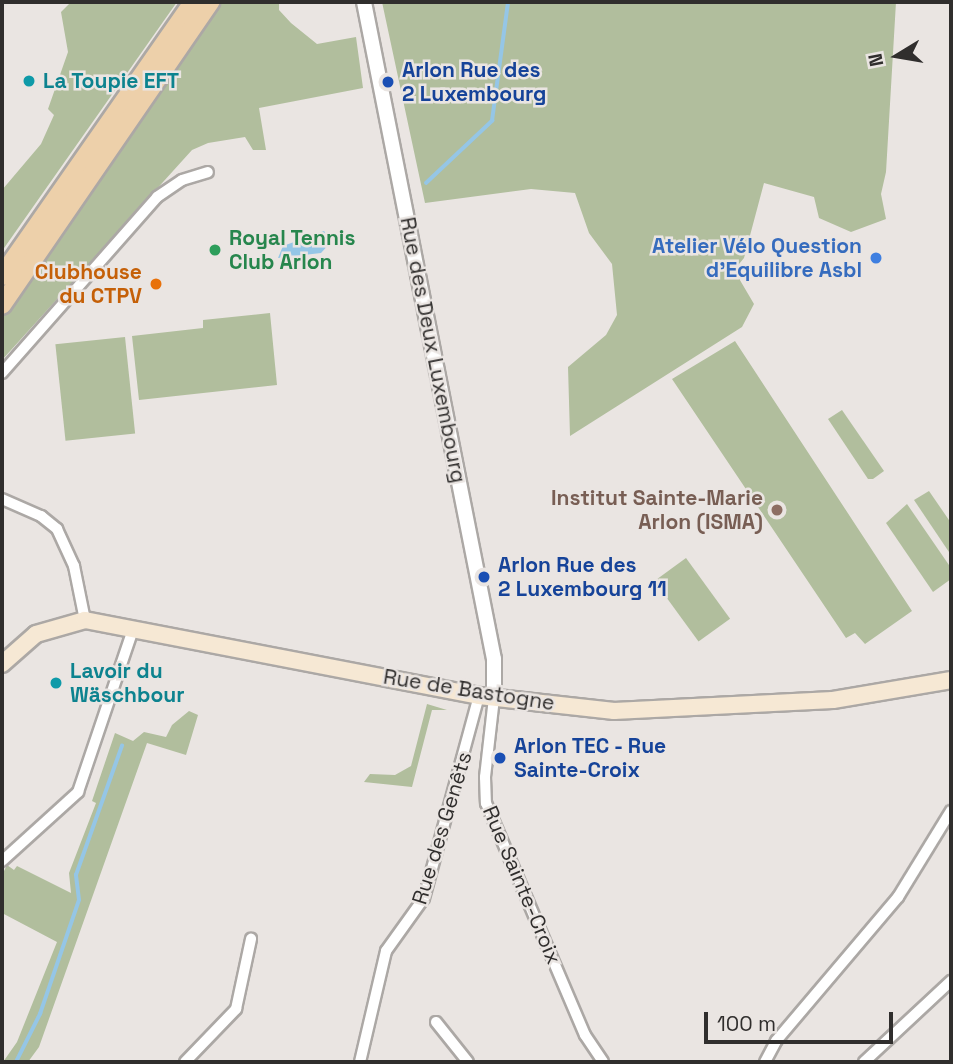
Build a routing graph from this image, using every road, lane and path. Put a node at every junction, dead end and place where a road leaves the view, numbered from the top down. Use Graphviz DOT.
graph roads {
  1 [pos="193,2"];
  2 [pos="210,2"];
  3 [pos="364,2"];
  4 [pos="208,172"];
  5 [pos="2,276"];
  6 [pos="2,305"];
  7 [pos="2,373"];
  8 [pos="2,499"];
  9 [pos="85,620"];
  10 [pos="134,627"];
  11 [pos="2,664"];
  12 [pos="951,680"];
  13 [pos="486,697"];
  14 [pos="951,811"];
  15 [pos="2,861"];
  16 [pos="251,939"];
  17 [pos="951,981"];
  18 [pos="436,1022"];
  19 [pos="185,1062"];
  20 [pos="360,1062"];
  21 [pos="468,1062"];
  22 [pos="603,1062"];
  23 [pos="765,1062"];
  24 [pos="864,1062"];
  1 -- 5 [label="main road"];
  2 -- 6 [label="main road"];
  3 -- 13 [label="street, Rue des Deux Luxembourg"];
  4 -- 7 [label="street"];
  8 -- 9 [label="street"];
  9 -- 10 [label="main road, Rue de Bastogne"];
  9 -- 11 [label="main road, Rue de Bastogne"];
  10 -- 13 [label="main road, Rue de Bastogne"];
  10 -- 15 [label="street"];
  12 -- 13 [label="main road, Rue de Bastogne"];
  13 -- 20 [label="street, Rue des Genêts"];
  13 -- 22 [label="street, Rue Sainte-Croix"];
  14 -- 23 [label="street"];
  16 -- 19 [label="street"];
  17 -- 24 [label="street"];
  18 -- 21 [label="street"];
}
